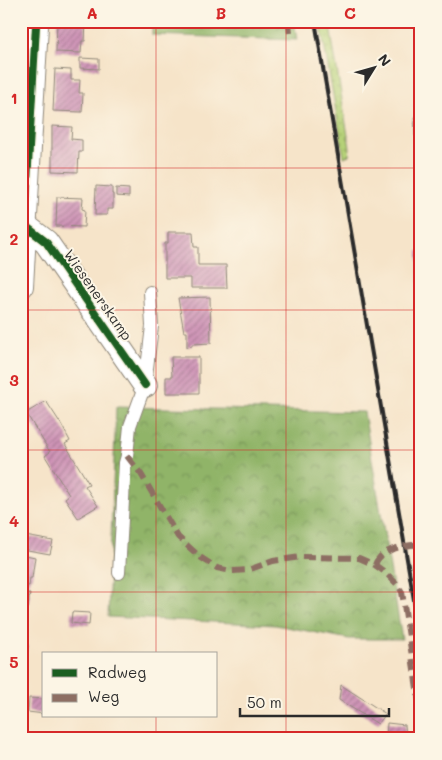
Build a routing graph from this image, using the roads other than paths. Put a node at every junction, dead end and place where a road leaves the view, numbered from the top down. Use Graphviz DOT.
graph roads {
  1 [pos="36,26"];
  2 [pos="24,225"];
  3 [pos="21,286"];
  4 [pos="150,292"];
  5 [pos="144,385"];
  6 [pos="119,573"];
  1 -- 2 [label="street"];
  2 -- 3 [label="street"];
  2 -- 5 [label="street, Wiesenerskamp"];
  4 -- 5 [label="lane"];
  5 -- 6 [label="lane"];
}
